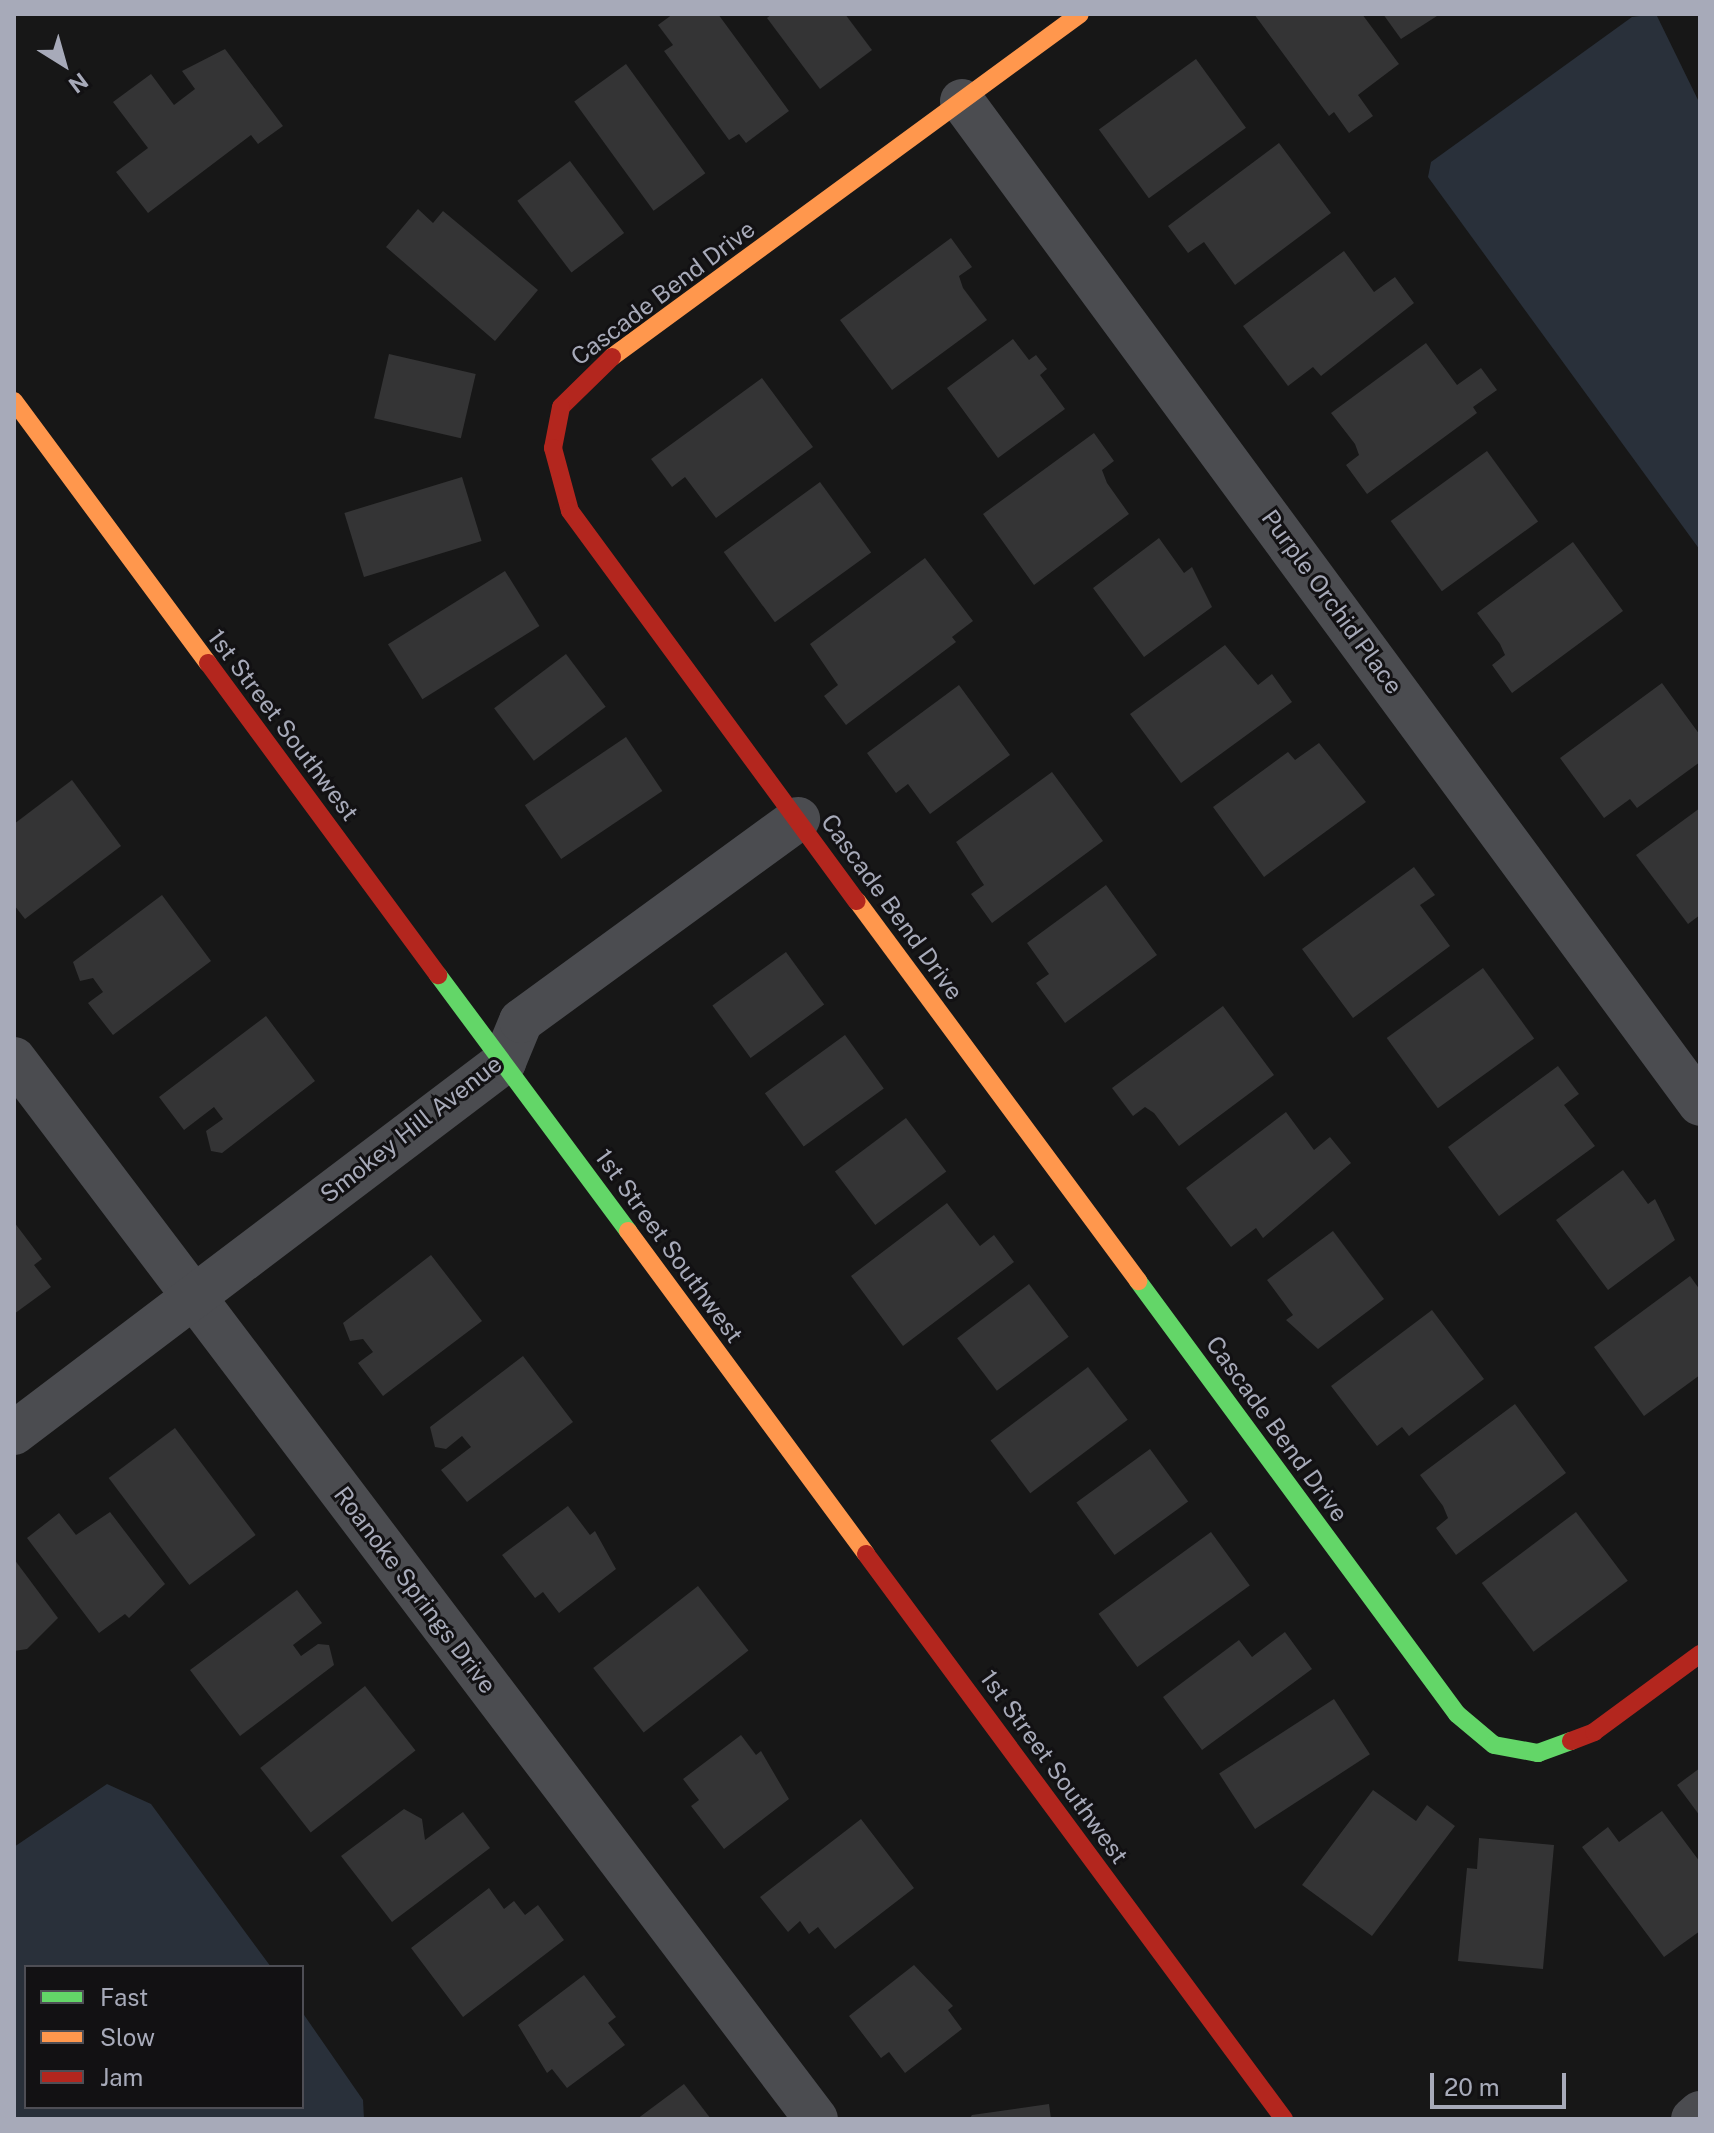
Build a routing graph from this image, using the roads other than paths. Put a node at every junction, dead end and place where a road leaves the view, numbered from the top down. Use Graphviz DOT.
graph roads {
  1 [pos="1080,14"];
  2 [pos="962,101"];
  3 [pos="14,401"];
  4 [pos="798,819"];
  5 [pos="14,1059"];
  6 [pos="504,1062"];
  7 [pos="1700,1104"];
  8 [pos="192,1297"];
  9 [pos="14,1433"];
  10 [pos="1700,1654"];
  11 [pos="1700,2113"];
  12 [pos="816,2119"];
  13 [pos="1284,2119"];
  14 [pos="1693,2119"];
  1 -- 2 [label="street, Cascade Bend Drive"];
  2 -- 4 [label="street, Cascade Bend Drive"];
  2 -- 7 [label="street, Purple Orchid Place"];
  3 -- 6 [label="street, 1st Street Southwest"];
  4 -- 6 [label="street, Smokey Hill Avenue"];
  4 -- 10 [label="street, Cascade Bend Drive"];
  5 -- 8 [label="street, Roanoke Springs Drive"];
  6 -- 8 [label="street, Smokey Hill Avenue"];
  6 -- 13 [label="street, 1st Street Southwest"];
  8 -- 9 [label="street, Smokey Hill Avenue"];
  8 -- 12 [label="street, Roanoke Springs Drive"];
  11 -- 14 [label="street"];
}
